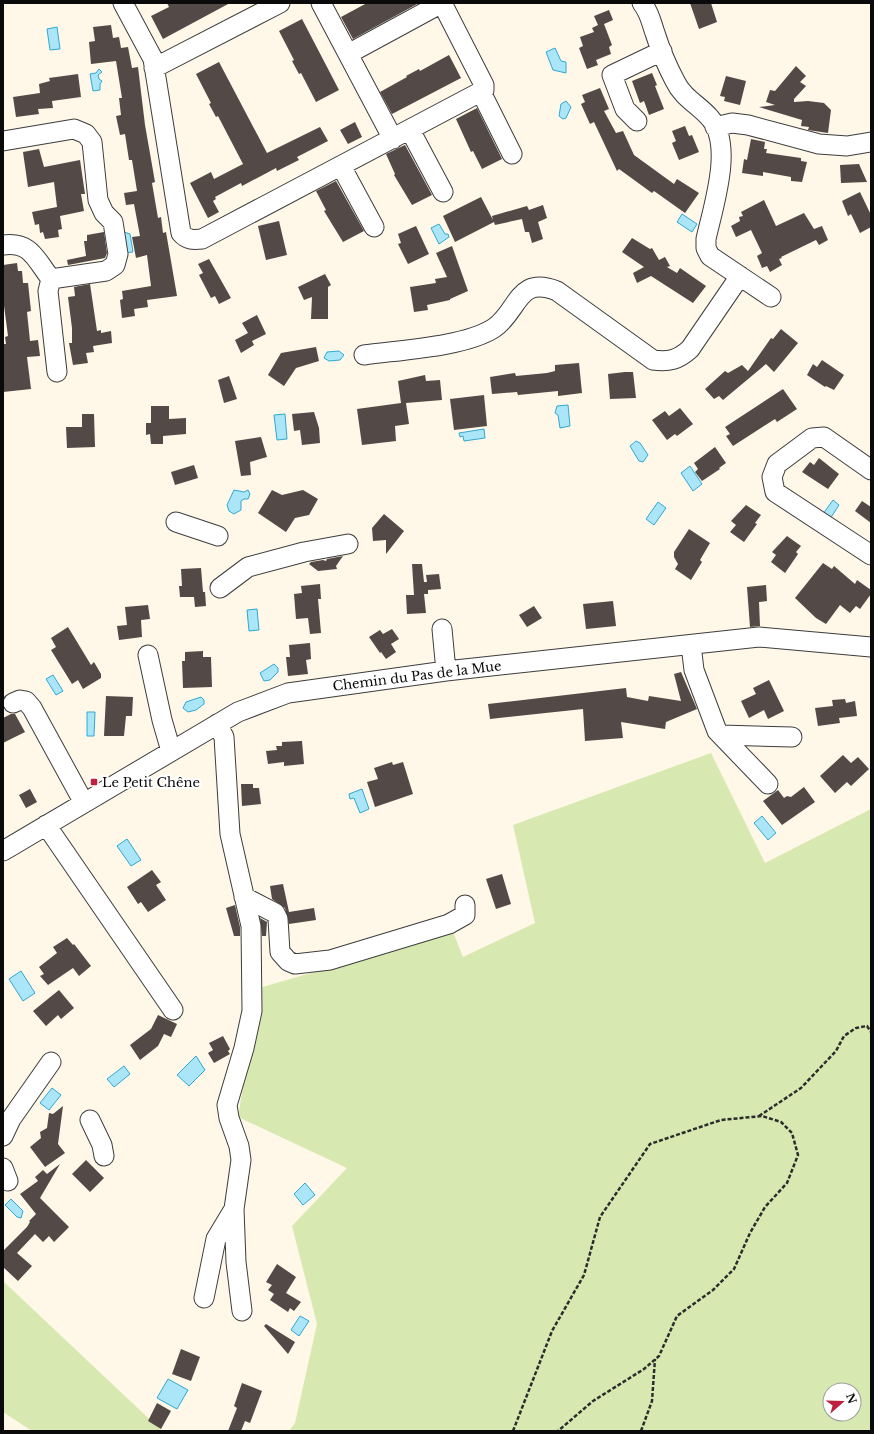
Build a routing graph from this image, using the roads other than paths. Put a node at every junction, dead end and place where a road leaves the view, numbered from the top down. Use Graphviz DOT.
graph roads {
  1 [pos="123,3"];
  2 [pos="280,3"];
  3 [pos="321,3"];
  4 [pos="442,3"];
  5 [pos="642,3"];
  6 [pos="662,51"];
  7 [pos="348,54"];
  8 [pos="154,68"];
  9 [pos="482,92"];
  10 [pos="637,121"];
  11 [pos="715,127"];
  12 [pos="410,130"];
  13 [pos="393,139"];
  14 [pos="3,141"];
  15 [pos="871,142"];
  16 [pos="512,154"];
  17 [pos="341,166"];
  18 [pos="442,192"];
  19 [pos="374,227"];
  20 [pos="3,245"];
  21 [pos="740,276"];
  22 [pos="51,279"];
  23 [pos="771,297"];
  24 [pos="364,355"];
  25 [pos="57,372"];
  26 [pos="871,470"];
  27 [pos="176,522"];
  28 [pos="218,536"];
  29 [pos="348,544"];
  30 [pos="871,555"];
  31 [pos="220,588"];
  32 [pos="442,629"];
  33 [pos="691,645"];
  34 [pos="871,646"];
  35 [pos="148,655"];
  36 [pos="446,671"];
  37 [pos="13,703"];
  38 [pos="217,724"];
  39 [pos="721,735"];
  40 [pos="792,737"];
  41 [pos="171,751"];
  42 [pos="768,784"];
  43 [pos="84,803"];
  44 [pos="46,826"];
  45 [pos="3,851"];
  46 [pos="244,897"];
  47 [pos="465,906"];
  48 [pos="173,1010"];
  49 [pos="51,1062"];
  50 [pos="90,1120"];
  51 [pos="3,1136"];
  52 [pos="104,1156"];
  53 [pos="234,1209"];
  54 [pos="204,1298"];
  55 [pos="242,1311"];
  1 -- 8 [label="street"];
  2 -- 8 [label="street"];
  3 -- 7 [label="street"];
  4 -- 7 [label="street"];
  4 -- 9 [label="street"];
  5 -- 6 [label="street"];
  6 -- 10 [label="street"];
  6 -- 11 [label="street"];
  7 -- 13 [label="street"];
  8 -- 17 [label="street"];
  9 -- 12 [label="street"];
  9 -- 16 [label="street"];
  11 -- 15 [label="street"];
  11 -- 21 [label="street"];
  12 -- 13 [label="street"];
  12 -- 18 [label="street"];
  13 -- 17 [label="street"];
  14 -- 22 [label="street"];
  17 -- 19 [label="street"];
  20 -- 22 [label="street"];
  21 -- 23 [label="street"];
  21 -- 24 [label="street"];
  22 -- 25 [label="street"];
  26 -- 30 [label="street"];
  27 -- 28 [label="street"];
  29 -- 31 [label="street"];
  32 -- 36 [label="street"];
  33 -- 34 [label="street, Chemin du Pas de la Mue"];
  33 -- 36 [label="street, Chemin du Pas de la Mue"];
  33 -- 39 [label="street"];
  35 -- 41 [label="street"];
  36 -- 38 [label="street, Chemin du Pas de la Mue"];
  37 -- 43 [label="street"];
  38 -- 41 [label="street, Chemin du Pas de la Mue"];
  38 -- 46 [label="street"];
  39 -- 40 [label="street"];
  39 -- 42 [label="street"];
  41 -- 43 [label="street, Chemin du Pas de la Mue"];
  43 -- 44 [label="street, Chemin du Pas de la Mue"];
  44 -- 45 [label="street, Chemin du Pas de la Mue"];
  44 -- 48 [label="street"];
  46 -- 47 [label="street"];
  46 -- 53 [label="street"];
  49 -- 51 [label="street"];
  50 -- 52 [label="street"];
  53 -- 54 [label="street"];
  53 -- 55 [label="street"];
}
